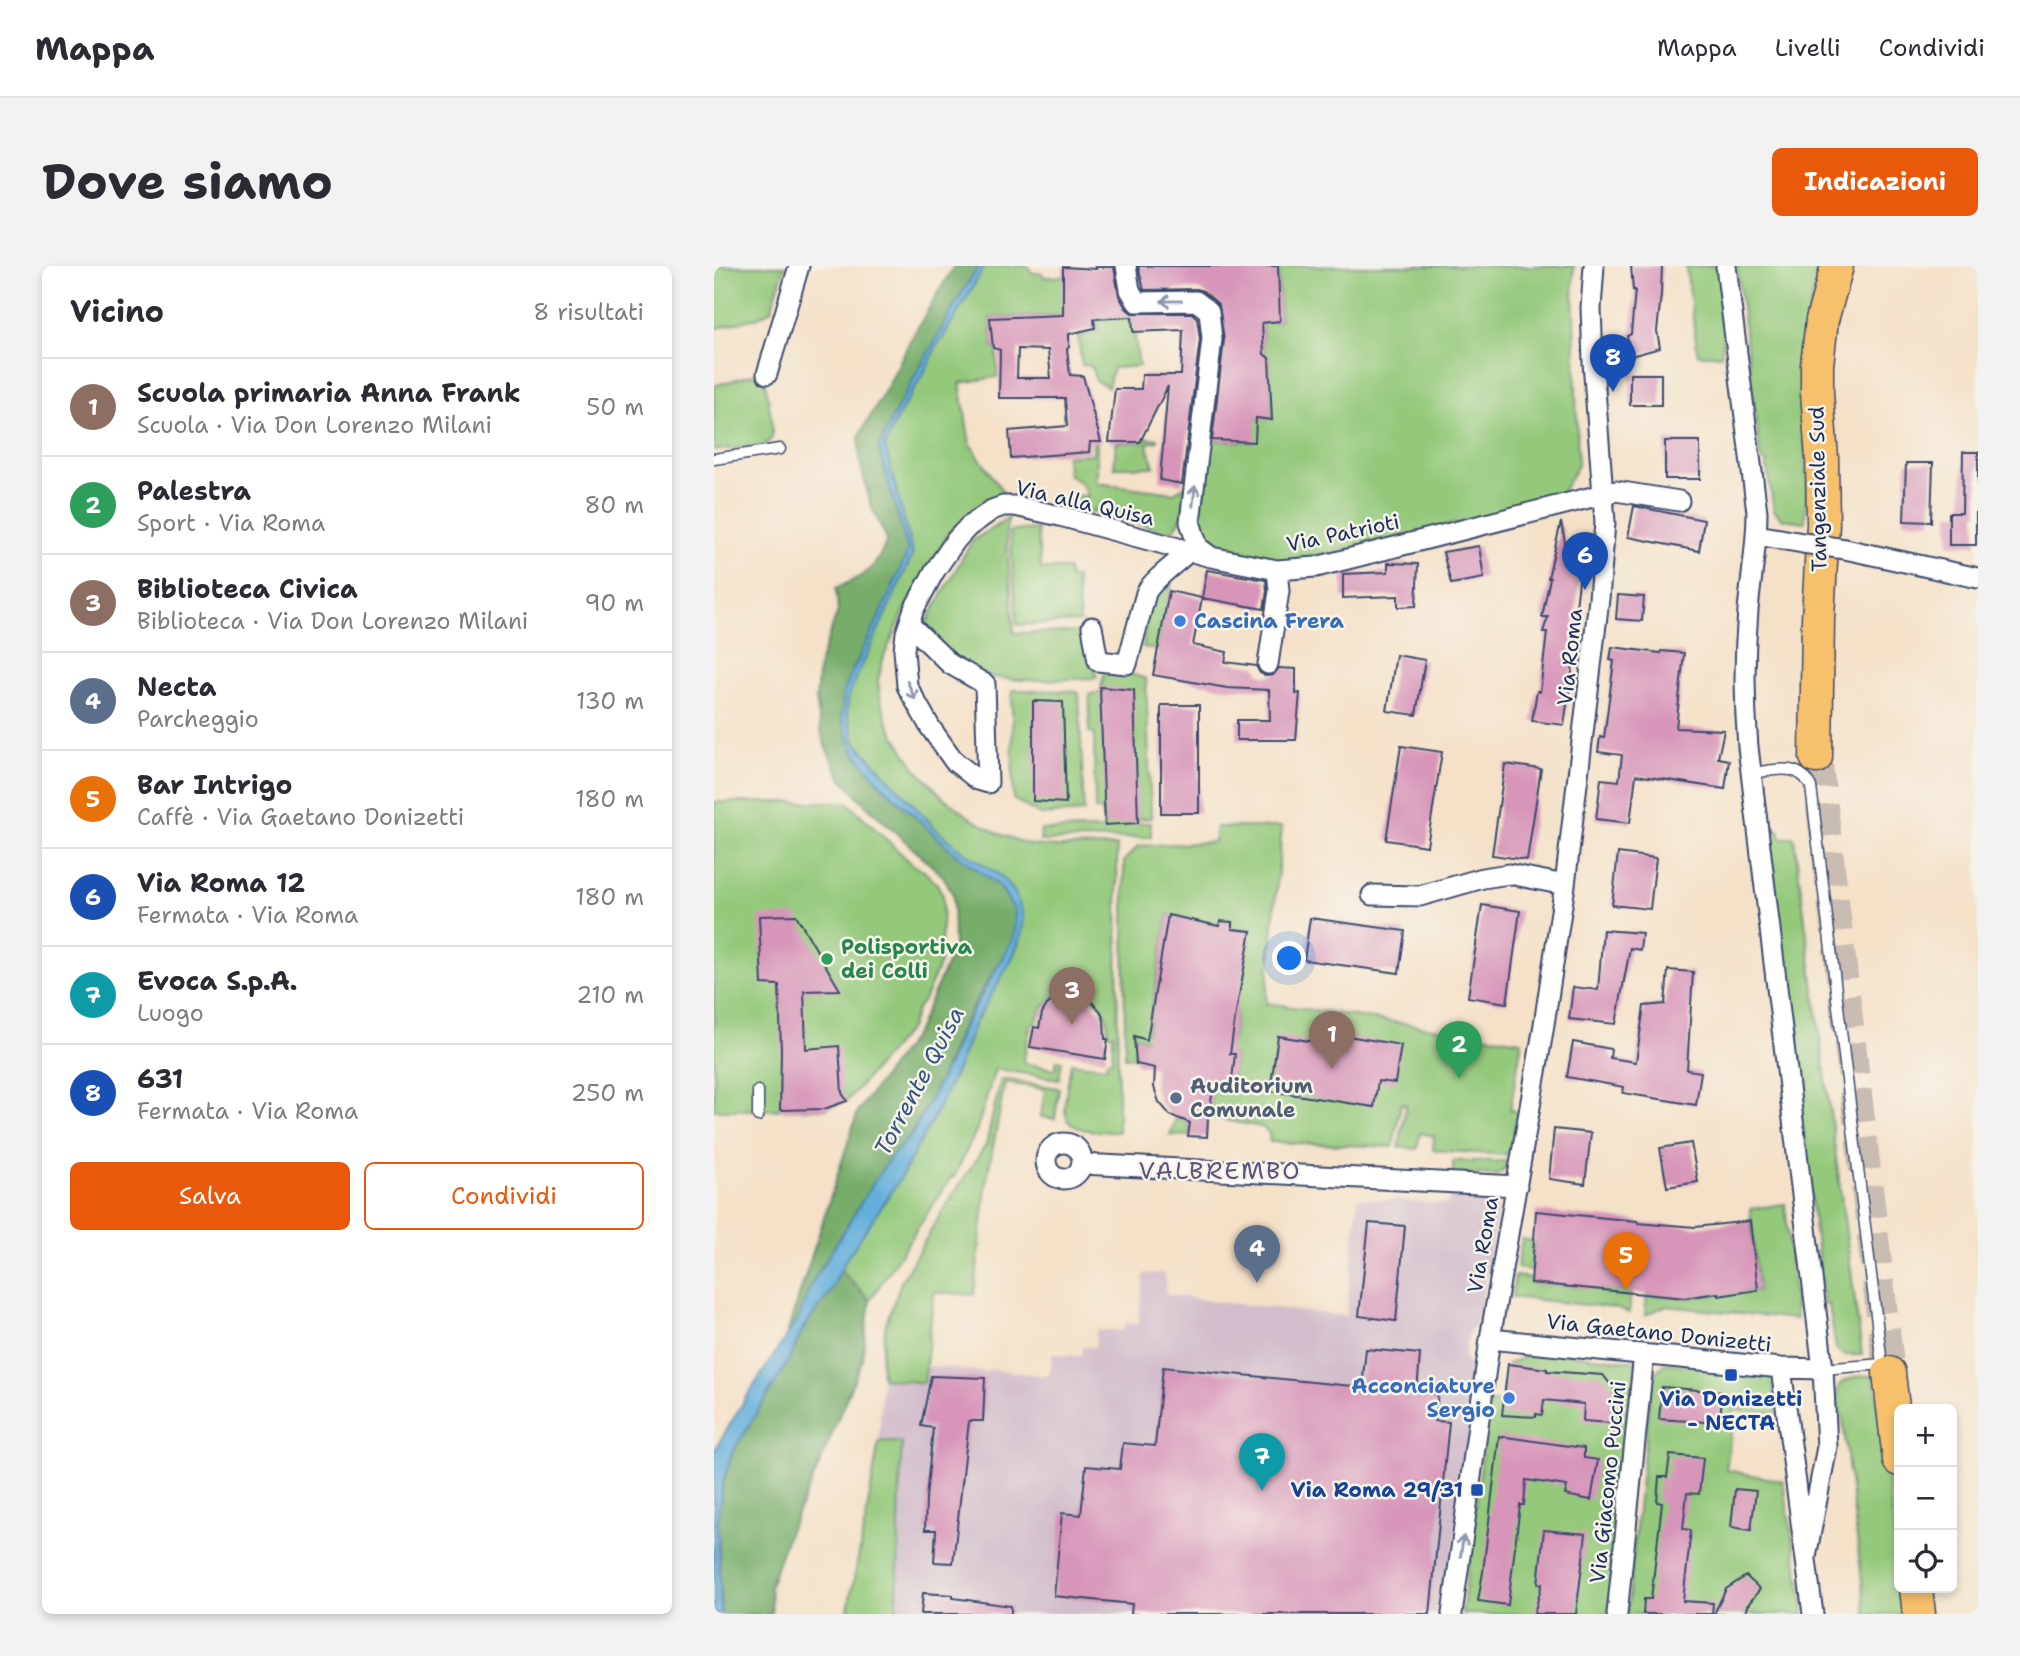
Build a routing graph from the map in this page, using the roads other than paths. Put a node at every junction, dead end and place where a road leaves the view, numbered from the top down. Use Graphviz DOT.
graph roads {
  1 [pos="799,266"];
  2 [pos="1126,266"];
  3 [pos="1594,266"];
  4 [pos="1726,266"];
  5 [pos="1837,266"];
  6 [pos="767,374"];
  7 [pos="779,449"];
  8 [pos="714,459"];
  9 [pos="1604,495"];
  10 [pos="1679,502"];
  11 [pos="1757,535"];
  12 [pos="1189,551"];
  13 [pos="1210,557"];
  14 [pos="1277,570"];
  15 [pos="1978,578"];
  16 [pos="909,624"];
  17 [pos="1091,627"];
  18 [pos="1268,664"];
  19 [pos="1816,757"];
  20 [pos="1751,773"];
  21 [pos="1565,885"];
  22 [pos="1372,895"];
  23 [pos="758,1091"];
  24 [pos="758,1116"];
  25 [pos="1082,1164"];
  26 [pos="1517,1186"];
  27 [pos="1490,1339"];
  28 [pos="1644,1354"];
  29 [pos="1781,1368"];
  30 [pos="1823,1370"];
  31 [pos="1889,1373"];
  32 [pos="1894,1416"];
  33 [pos="1806,1557"];
  34 [pos="1917,1593"];
  35 [pos="1452,1614"];
  36 [pos="1617,1614"];
  37 [pos="1814,1614"];
  38 [pos="1919,1614"];
  1 -- 6 [label="street"];
  13 -- 2 [label="street, one-way"];
  3 -- 9 [label="street, Via Roma"];
  4 -- 11 [label="street"];
  5 -- 19 [label="highway, Tangenziale Sud"];
  7 -- 8 [label="lane"];
  9 -- 10 [label="street, Via Patrioti"];
  9 -- 14 [label="street, Via Patrioti"];
  9 -- 21 [label="street, Via Roma"];
  11 -- 15 [label="street, bridge"];
  11 -- 20 [label="street"];
  12 -- 13 [label="street, Via alla Quisa"];
  12 -- 16 [label="street, Via alla Quisa"];
  12 -- 17 [label="street"];
  13 -- 14 [label="street, Via Patrioti"];
  14 -- 18 [label="street"];
  16 -- 16 [label="street, Via alla Quisa, one-way"];
  20 -- 30 [label="street"];
  20 -- 30 [label="lane"];
  21 -- 22 [label="street"];
  21 -- 26 [label="street, Via Roma"];
  23 -- 24 [label="lane"];
  25 -- 26 [label="street"];
  26 -- 27 [label="street, Via Roma"];
  27 -- 28 [label="street, Via Gaetano Donizetti"];
  35 -- 27 [label="street, Via Roma, one-way"];
  28 -- 29 [label="street, Via Gaetano Donizetti"];
  28 -- 36 [label="street, Via Giacomo Puccini"];
  29 -- 30 [label="street, Via Gaetano Donizetti"];
  29 -- 33 [label="street"];
  30 -- 33 [label="street"];
  31 -- 32 [label="highway"];
  33 -- 37 [label="street"];
  34 -- 38 [label="highway"];
}
